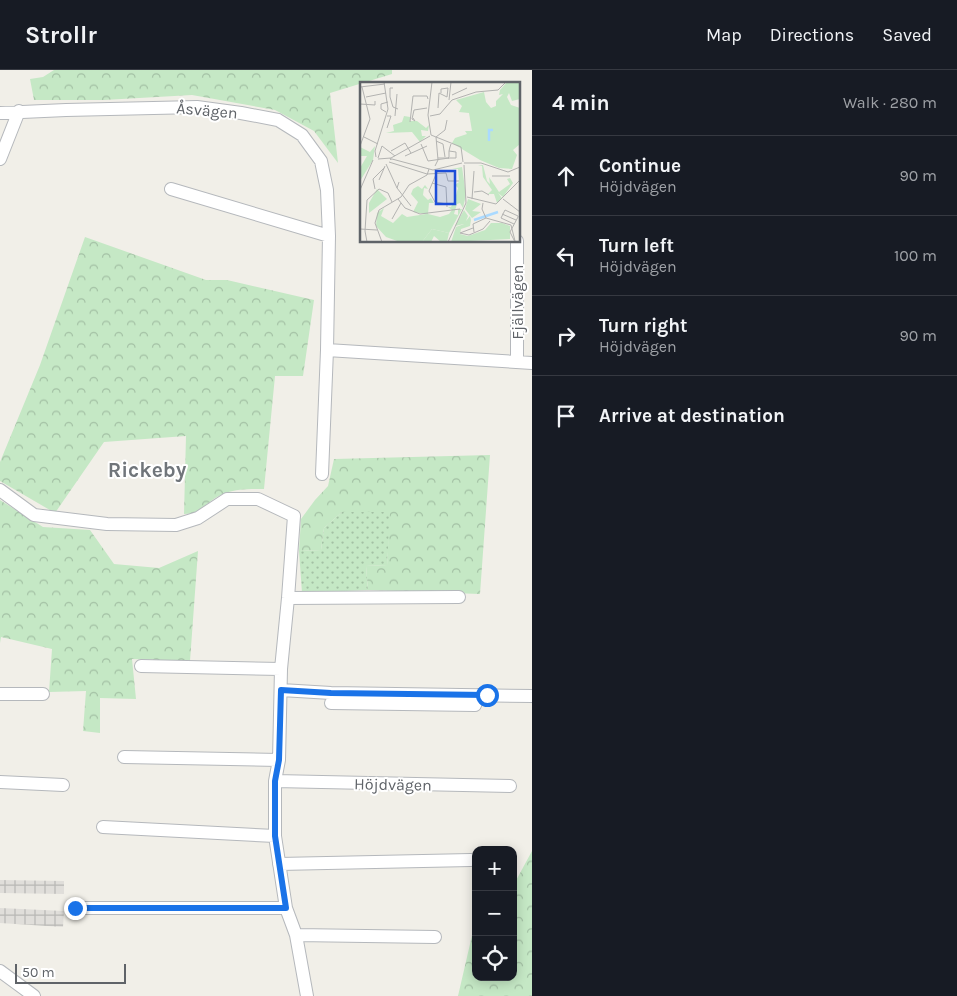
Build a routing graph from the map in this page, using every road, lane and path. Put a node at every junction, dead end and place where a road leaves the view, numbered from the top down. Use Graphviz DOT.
graph roads {
  1 [pos="19,111"];
  2 [pos="0,113"];
  3 [pos="0,159"];
  4 [pos="171,189"];
  5 [pos="328,236"];
  6 [pos="517,242"];
  7 [pos="327,350"];
  8 [pos="517,362"];
  9 [pos="532,363"];
  10 [pos="322,474"];
  11 [pos="0,490"];
  12 [pos="459,597"];
  13 [pos="288,598"];
  14 [pos="140,666"];
  15 [pos="281,669"];
  16 [pos="281,690"];
  17 [pos="0,694"];
  18 [pos="43,694"];
  19 [pos="479,695"];
  20 [pos="532,696"];
  21 [pos="331,703"];
  22 [pos="124,757"];
  23 [pos="279,760"];
  24 [pos="275,781"];
  25 [pos="0,782"];
  26 [pos="63,784"];
  27 [pos="510,786"];
  28 [pos="103,827"];
  29 [pos="275,836"];
  30 [pos="471,860"];
  31 [pos="279,864"];
  32 [pos="75,908"];
  33 [pos="286,908"];
  34 [pos="296,936"];
  35 [pos="435,938"];
  36 [pos="0,971"];
  37 [pos="34,996"];
  38 [pos="303,996"];
  39 [pos="307,996"];
  1 -- 2 [label="street, Åsvägen"];
  1 -- 3 [label="street"];
  1 -- 5 [label="street, Åsvägen"];
  4 -- 5 [label="street"];
  5 -- 7 [label="street, Åsvägen"];
  6 -- 8 [label="street, Fjällvägen"];
  7 -- 8 [label="street"];
  7 -- 10 [label="street, Åsvägen"];
  8 -- 9 [label="street"];
  11 -- 13 [label="street"];
  12 -- 13 [label="street"];
  13 -- 15 [label="street"];
  14 -- 15 [label="street"];
  15 -- 16 [label="street"];
  16 -- 19 [label="street"];
  16 -- 23 [label="street"];
  17 -- 18 [label="street"];
  19 -- 20 [label="street"];
  19 -- 21 [label="street"];
  22 -- 23 [label="street"];
  23 -- 24 [label="street"];
  24 -- 27 [label="street, Höjdvägen"];
  24 -- 29 [label="street"];
  25 -- 26 [label="street"];
  28 -- 29 [label="street"];
  29 -- 31 [label="street"];
  30 -- 31 [label="street"];
  31 -- 33 [label="street"];
  32 -- 33 [label="street"];
  33 -- 34 [label="street"];
  34 -- 35 [label="street"];
  34 -- 39 [label="street"];
  36 -- 37 [label="street"];
  38 -- 39 [label="street"];
}
